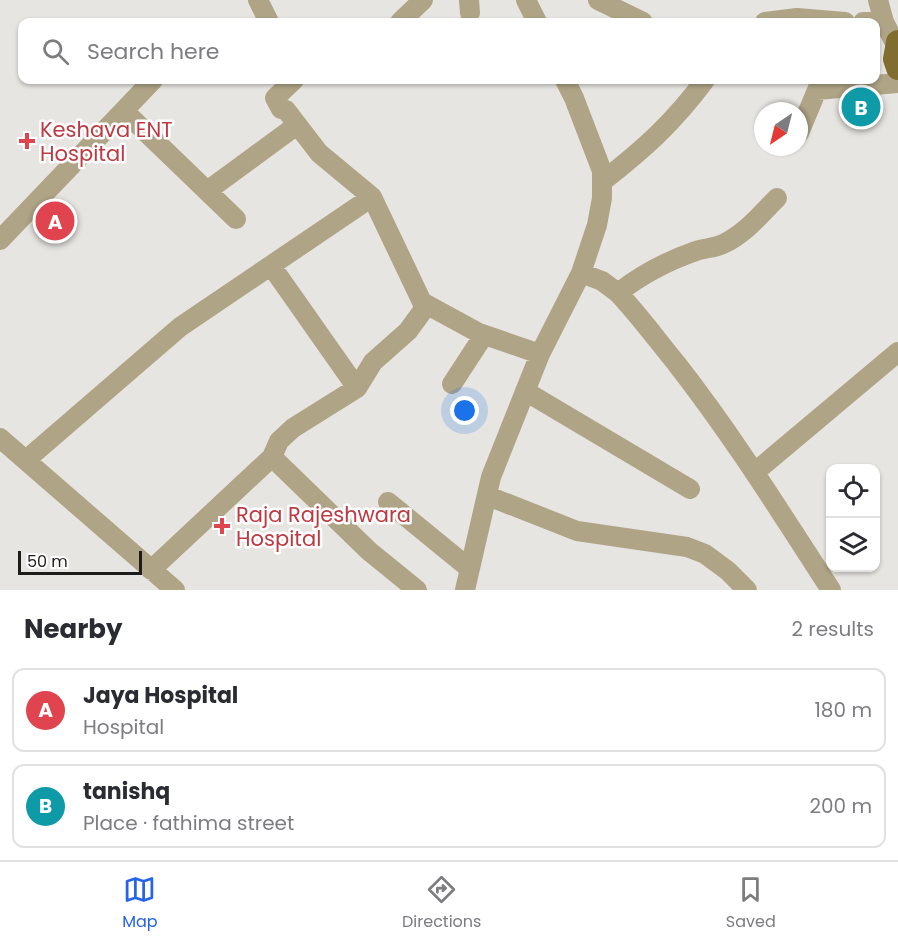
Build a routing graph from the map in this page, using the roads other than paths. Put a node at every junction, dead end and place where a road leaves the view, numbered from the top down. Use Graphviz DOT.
graph roads {
  1 [pos="258,0"];
  2 [pos="423,0"];
  3 [pos="526,0"];
  4 [pos="598,0"];
  5 [pos="878,0"];
  6 [pos="267,18"];
  7 [pos="404,18"];
  8 [pos="535,18"];
  9 [pos="635,18"];
  10 [pos="880,22"];
  11 [pos="884,22"];
  12 [pos="897,52"];
  13 [pos="898,83"];
  14 [pos="149,84"];
  15 [pos="290,84"];
  16 [pos="567,84"];
  17 [pos="702,84"];
  18 [pos="124,111"];
  19 [pos="808,112"];
  20 [pos="297,125"];
  21 [pos="603,181"];
  22 [pos="207,190"];
  23 [pos="372,197"];
  24 [pos="777,198"];
  25 [pos="236,219"];
  26 [pos="0,240"];
  27 [pos="272,267"];
  28 [pos="581,273"];
  29 [pos="618,293"];
  30 [pos="422,302"];
  31 [pos="484,335"];
  32 [pos="898,352"];
  33 [pos="540,354"];
  34 [pos="452,384"];
  35 [pos="357,388"];
  36 [pos="525,391"];
  37 [pos="0,438"];
  38 [pos="272,458"];
  39 [pos="26,460"];
  40 [pos="755,472"];
  41 [pos="690,489"];
  42 [pos="488,496"];
  43 [pos="388,502"];
  44 [pos="470,569"];
  45 [pos="152,570"];
  46 [pos="175,590"];
  47 [pos="417,590"];
  48 [pos="465,590"];
  49 [pos="747,590"];
  50 [pos="831,590"];
  1 -- 6 [label="street"];
  2 -- 7 [label="street"];
  3 -- 8 [label="street"];
  4 -- 9 [label="street"];
  5 -- 11 [label="street"];
  10 -- 11 [label="street"];
  11 -- 12 [label="street"];
  13 -- 19 [label="street"];
  14 -- 18 [label="street"];
  15 -- 20 [label="street"];
  16 -- 21 [label="street"];
  17 -- 21 [label="street"];
  18 -- 22 [label="street"];
  18 -- 26 [label="street"];
  20 -- 22 [label="street"];
  20 -- 23 [label="street"];
  21 -- 28 [label="street"];
  22 -- 25 [label="street"];
  23 -- 27 [label="street"];
  23 -- 30 [label="street"];
  24 -- 29 [label="street"];
  27 -- 35 [label="street"];
  27 -- 39 [label="street"];
  28 -- 29 [label="street"];
  28 -- 33 [label="street"];
  29 -- 40 [label="street"];
  30 -- 31 [label="street"];
  30 -- 35 [label="street"];
  31 -- 33 [label="street"];
  31 -- 34 [label="street"];
  32 -- 40 [label="street"];
  33 -- 36 [label="street"];
  35 -- 38 [label="street"];
  36 -- 41 [label="street"];
  36 -- 42 [label="street"];
  37 -- 39 [label="street"];
  38 -- 45 [label="street"];
  38 -- 47 [label="street"];
  39 -- 45 [label="street"];
  40 -- 50 [label="street"];
  42 -- 44 [label="street"];
  42 -- 49 [label="street"];
  43 -- 44 [label="street"];
  44 -- 48 [label="street"];
  45 -- 46 [label="street"];
}
